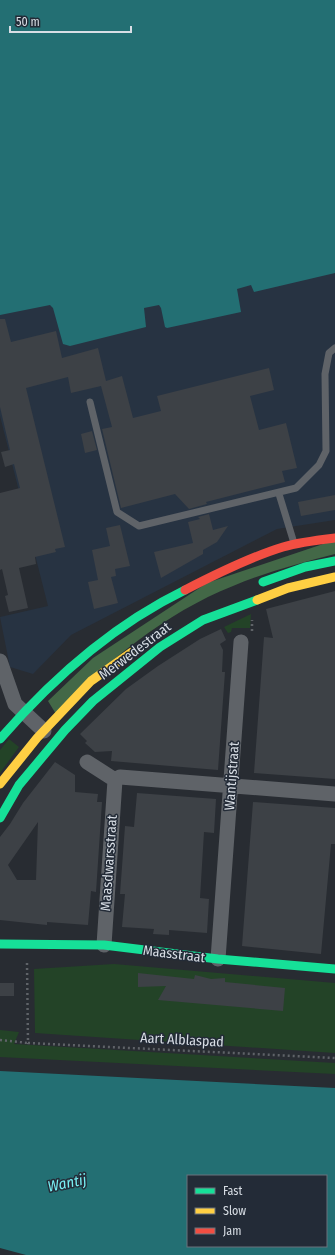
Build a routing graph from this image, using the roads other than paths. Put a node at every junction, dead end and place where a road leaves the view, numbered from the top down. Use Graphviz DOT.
graph roads {
  1 [pos="335,348"];
  2 [pos="90,402"];
  3 [pos="279,494"];
  4 [pos="335,538"];
  5 [pos="295,545"];
  6 [pos="335,561"];
  7 [pos="335,577"];
  8 [pos="257,584"];
  9 [pos="241,642"];
  10 [pos="142,644"];
  11 [pos="0,661"];
  12 [pos="24,713"];
  13 [pos="44,731"];
  14 [pos="0,739"];
  15 [pos="86,762"];
  16 [pos="115,780"];
  17 [pos="0,784"];
  18 [pos="232,785"];
  19 [pos="335,794"];
  20 [pos="0,818"];
  21 [pos="10,943"];
  22 [pos="104,945"];
  23 [pos="218,959"];
  24 [pos="335,969"];
  1 -- 3 [label="lane"];
  2 -- 3 [label="lane"];
  3 -- 5 [label="lane"];
  4 -- 5 [label="street, Merwedestraat"];
  5 -- 12 [label="street, Merwedestraat"];
  6 -- 8 [label="street"];
  7 -- 20 [label="street, Merwedestraat"];
  9 -- 18 [label="street, Wantijstraat"];
  10 -- 13 [label="street, Merwedestraat"];
  11 -- 12 [label="street"];
  12 -- 13 [label="street"];
  12 -- 14 [label="street, Merwedestraat"];
  13 -- 17 [label="street, Merwedestraat"];
  15 -- 16 [label="street"];
  16 -- 18 [label="street"];
  16 -- 22 [label="street, Maasdwarsstraat"];
  18 -- 19 [label="street"];
  18 -- 23 [label="street, Wantijstraat"];
  21 -- 22 [label="street, Maasstraat"];
  22 -- 23 [label="street, Maasstraat"];
  23 -- 24 [label="street, Maasstraat"];
}
